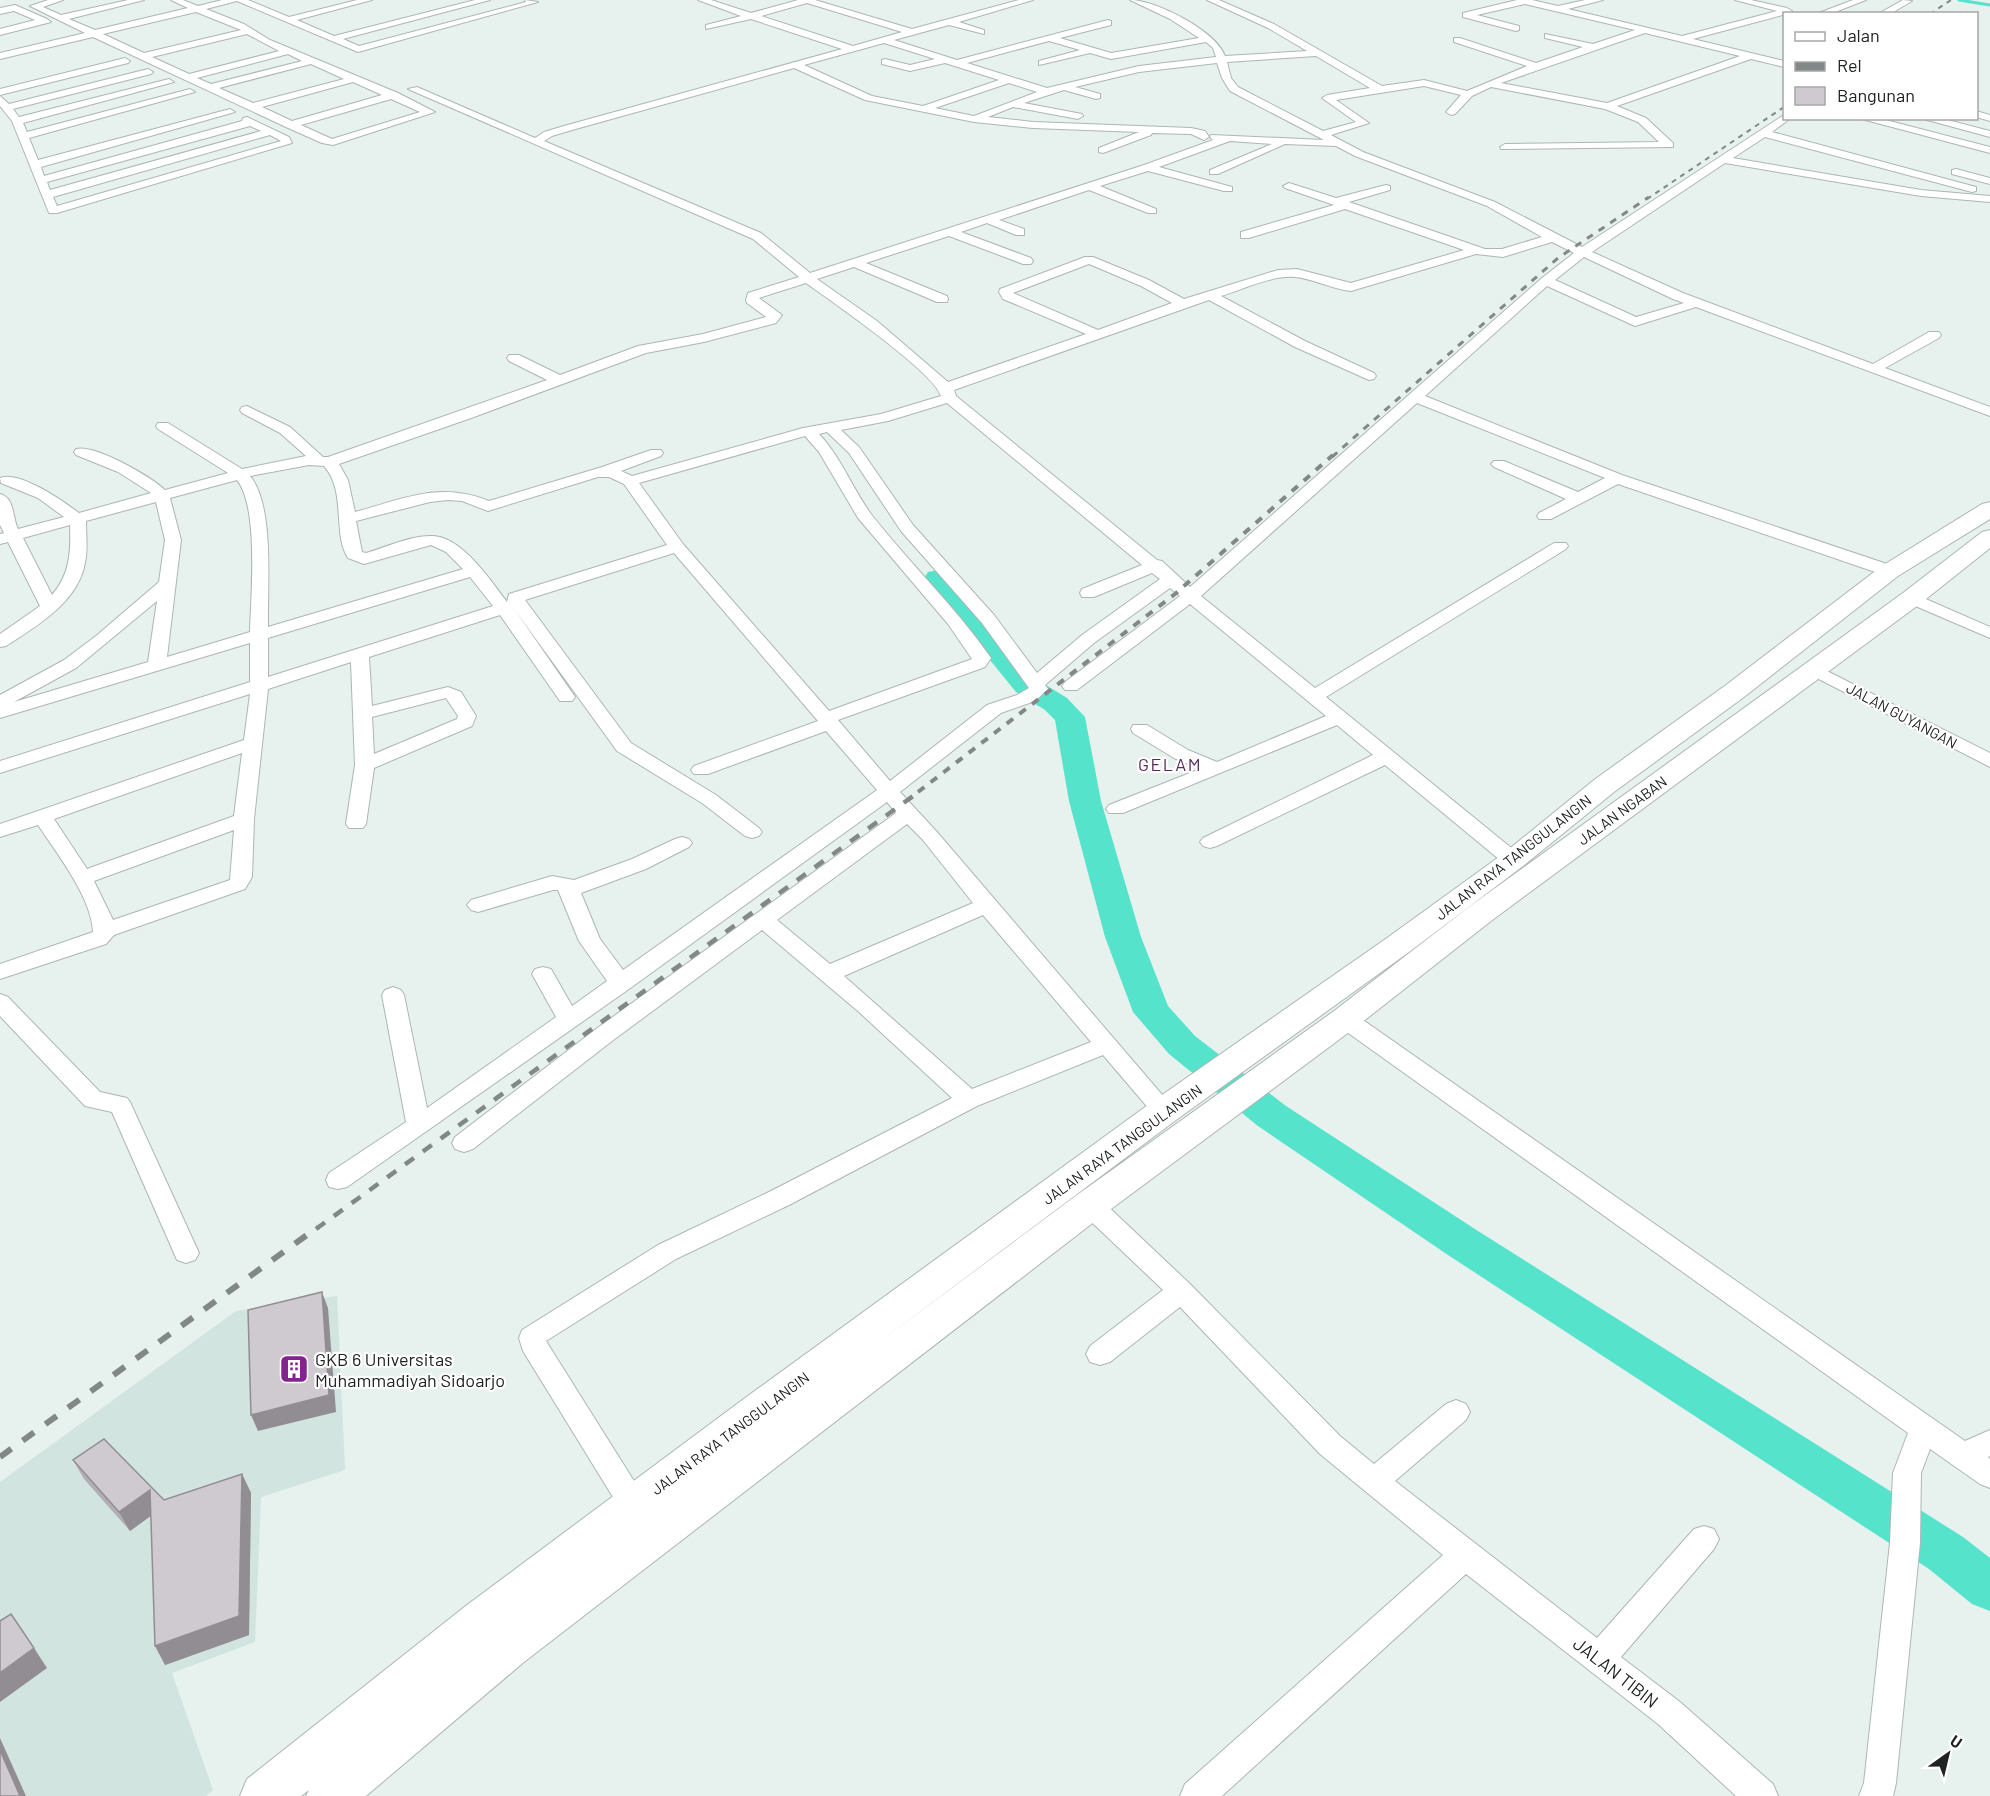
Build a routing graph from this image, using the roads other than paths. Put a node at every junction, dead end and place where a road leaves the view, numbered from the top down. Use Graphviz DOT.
graph roads {
  1 [pos="31,0"];
  2 [pos="59,0"];
  3 [pos="100,0"];
  4 [pos="240,0"];
  5 [pos="368,0"];
  6 [pos="486,0"];
  7 [pos="529,0"];
  8 [pos="702,0"];
  9 [pos="733,0"];
  10 [pos="807,0"];
  11 [pos="1029,0"];
  12 [pos="1134,0"];
  13 [pos="1211,0"];
  14 [pos="1599,0"];
  15 [pos="1739,0"];
  16 [pos="1784,0"];
  17 [pos="1862,0"];
  18 [pos="231,1"];
  19 [pos="1523,1"];
  20 [pos="1908,1"];
  21 [pos="173,2"];
  22 [pos="720,3"];
  23 [pos="980,3"];
  24 [pos="142,4"];
  25 [pos="215,4"];
  26 [pos="7,5"];
  27 [pos="1765,6"];
  28 [pos="1000,8"];
  29 [pos="197,9"];
  30 [pos="1556,9"];
  31 [pos="1792,12"];
  32 [pos="1826,12"];
  33 [pos="1886,12"];
  34 [pos="1783,14"];
  35 [pos="30,15"];
  36 [pos="751,16"];
  37 [pos="59,18"];
  38 [pos="287,20"];
  39 [pos="0,21"];
  40 [pos="47,21"];
  41 [pos="947,22"];
  42 [pos="1107,22"];
  43 [pos="256,23"];
  44 [pos="75,25"];
  45 [pos="333,25"];
  46 [pos="709,27"];
  47 [pos="1516,28"];
  48 [pos="311,30"];
  49 [pos="1645,30"];
  50 [pos="247,31"];
  51 [pos="0,32"];
  52 [pos="911,32"];
  53 [pos="981,32"];
  54 [pos="93,34"];
  55 [pos="1548,36"];
  56 [pos="78,37"];
  57 [pos="1048,38"];
  58 [pos="333,39"];
  59 [pos="1209,39"];
  60 [pos="1684,39"];
  61 [pos="884,40"];
  62 [pos="1457,40"];
  63 [pos="0,42"];
  64 [pos="267,42"];
  65 [pos="256,45"];
  66 [pos="1593,48"];
  67 [pos="852,49"];
  68 [pos="1091,50"];
  69 [pos="289,51"];
  70 [pos="1774,51"];
  71 [pos="1318,53"];
  72 [pos="0,56"];
  73 [pos="144,56"];
  74 [pos="1752,56"];
  75 [pos="944,59"];
  76 [pos="125,61"];
  77 [pos="312,61"];
  78 [pos="1220,61"];
  79 [pos="885,62"];
  80 [pos="955,63"];
  81 [pos="1042,63"];
  82 [pos="179,64"];
  83 [pos="1783,64"];
  84 [pos="1536,66"];
  85 [pos="168,67"];
  86 [pos="791,67"];
  87 [pos="334,70"];
  88 [pos="148,72"];
  89 [pos="1408,75"];
  90 [pos="311,76"];
  91 [pos="189,77"];
  92 [pos="354,79"];
  93 [pos="1008,80"];
  94 [pos="169,82"];
  95 [pos="1424,83"];
  96 [pos="1489,84"];
  97 [pos="408,86"];
  98 [pos="210,87"];
  99 [pos="373,87"];
  100 [pos="1066,87"];
  101 [pos="1380,90"];
  102 [pos="254,91"];
  103 [pos="0,92"];
  104 [pos="190,92"];
  105 [pos="1048,92"];
  106 [pos="350,93"];
  107 [pos="1464,93"];
  108 [pos="394,96"];
  109 [pos="1096,96"];
  110 [pos="200,98"];
  111 [pos="232,98"];
  112 [pos="1010,103"];
  113 [pos="3,104"];
  114 [pos="1608,106"];
  115 [pos="251,107"];
  116 [pos="353,107"];
  117 [pos="293,109"];
  118 [pos="920,110"];
  119 [pos="230,112"];
  120 [pos="1451,112"];
  121 [pos="331,113"];
  122 [pos="270,116"];
  123 [pos="348,119"];
  124 [pos="974,119"];
  125 [pos="1093,119"];
  126 [pos="1871,120"];
  127 [pos="1933,120"];
  128 [pos="17,121"];
  129 [pos="400,121"];
  130 [pos="251,122"];
  131 [pos="1781,122"];
  132 [pos="290,125"];
  133 [pos="270,132"];
  134 [pos="1990,134"];
  135 [pos="1203,135"];
  136 [pos="23,136"];
  137 [pos="1760,136"];
  138 [pos="1228,138"];
  139 [pos="540,139"];
  140 [pos="1332,140"];
  141 [pos="1285,141"];
  142 [pos="1505,147"];
  143 [pos="1990,149"];
  144 [pos="1103,150"];
  145 [pos="1731,156"];
  146 [pos="1922,163"];
  147 [pos="34,165"];
  148 [pos="1149,167"];
  149 [pos="1945,169"];
  150 [pos="1819,170"];
  151 [pos="1214,172"];
  152 [pos="41,180"];
  153 [pos="1914,181"];
  154 [pos="1990,181"];
  155 [pos="1089,186"];
  156 [pos="1289,186"];
  157 [pos="1386,188"];
  158 [pos="1228,189"];
  159 [pos="1990,193"];
  160 [pos="47,195"];
  161 [pos="1990,199"];
  162 [pos="1341,203"];
  163 [pos="1152,211"];
  164 [pos="989,220"];
  165 [pos="950,232"];
  166 [pos="1020,232"];
  167 [pos="1245,235"];
  168 [pos="1551,238"];
  169 [pos="1475,251"];
  170 [pos="1584,252"];
  171 [pos="1027,261"];
  172 [pos="854,265"];
  173 [pos="809,279"];
  174 [pos="1546,281"];
  175 [pos="942,299"];
  176 [pos="1194,301"];
  177 [pos="1696,303"];
  178 [pos="1097,334"];
  179 [pos="1934,335"];
  180 [pos="514,358"];
  181 [pos="1873,369"];
  182 [pos="1369,376"];
  183 [pos="558,380"];
  184 [pos="947,393"];
  185 [pos="1415,397"];
  186 [pos="247,410"];
  187 [pos="1990,412"];
  188 [pos="163,426"];
  189 [pos="828,428"];
  190 [pos="809,431"];
  191 [pos="81,452"];
  192 [pos="656,453"];
  193 [pos="323,460"];
  194 [pos="1499,465"];
  195 [pos="606,471"];
  196 [pos="240,474"];
  197 [pos="1617,478"];
  198 [pos="6,480"];
  199 [pos="630,481"];
  200 [pos="34,491"];
  201 [pos="159,494"];
  202 [pos="1578,498"];
  203 [pos="2,500"];
  204 [pos="1990,508"];
  205 [pos="1545,516"];
  206 [pos="349,518"];
  207 [pos="78,519"];
  208 [pos="7,537"];
  209 [pos="1990,537"];
  210 [pos="1560,546"];
  211 [pos="677,547"];
  212 [pos="1156,565"];
  213 [pos="473,571"];
  214 [pos="1890,571"];
  215 [pos="1171,579"];
  216 [pos="169,582"];
  217 [pos="1088,593"];
  218 [pos="1189,597"];
  219 [pos="1912,598"];
  220 [pos="48,606"];
  221 [pos="509,606"];
  222 [pos="1990,633"];
  223 [pos="257,636"];
  224 [pos="0,642"];
  225 [pos="361,659"];
  226 [pos="157,665"];
  227 [pos="1813,669"];
  228 [pos="1071,686"];
  229 [pos="1036,689"];
  230 [pos="259,690"];
  231 [pos="566,697"];
  232 [pos="1312,697"];
  233 [pos="0,702"];
  234 [pos="0,712"];
  235 [pos="361,714"];
  236 [pos="1337,718"];
  237 [pos="829,721"];
  238 [pos="1140,729"];
  239 [pos="253,742"];
  240 [pos="1385,756"];
  241 [pos="1990,761"];
  242 [pos="365,765"];
  243 [pos="0,767"];
  244 [pos="1216,769"];
  245 [pos="701,770"];
  246 [pos="0,778"];
  247 [pos="889,791"];
  248 [pos="1116,809"];
  249 [pos="908,814"];
  250 [pos="42,816"];
  251 [pos="244,819"];
  252 [pos="356,824"];
  253 [pos="0,831"];
  254 [pos="752,832"];
  255 [pos="1210,842"];
  256 [pos="682,843"];
  257 [pos="1513,860"];
  258 [pos="83,878"];
  259 [pos="568,890"];
  260 [pos="478,905"];
  261 [pos="986,906"];
  262 [pos="762,919"];
  263 [pos="106,930"];
  264 [pos="0,972"];
  265 [pos="543,974"];
  266 [pos="828,974"];
  267 [pos="621,984"];
  268 [pos="393,995"];
  269 [pos="0,1002"];
  270 [pos="568,1019"];
  271 [pos="1345,1019"];
  272 [pos="1105,1045"];
  273 [pos="1228,1086"];
  274 [pos="969,1100"];
  275 [pos="1164,1111"];
  276 [pos="419,1126"];
  277 [pos="464,1143"];
  278 [pos="338,1180"];
  279 [pos="1090,1205"];
  280 [pos="186,1253"];
  281 [pos="1181,1291"];
  282 [pos="1100,1354"];
  283 [pos="1456,1412"];
  284 [pos="1924,1427"];
  285 [pos="1990,1443"];
  286 [pos="1963,1456"];
  287 [pos="1990,1475"];
  288 [pos="1374,1481"];
  289 [pos="634,1506"];
  290 [pos="1704,1539"];
  291 [pos="1465,1556"];
  292 [pos="552,1592"];
  293 [pos="496,1634"];
  294 [pos="1599,1659"];
  295 [pos="264,1796"];
  296 [pos="330,1796"];
  297 [pos="1197,1796"];
  298 [pos="1761,1796"];
  299 [pos="1876,1796"];
  1 -- 26 [label="street"];
  2 -- 40 [label="street"];
  3 -- 40 [label="street"];
  4 -- 38 [label="street"];
  5 -- 38 [label="street"];
  6 -- 58 [label="street"];
  7 -- 58 [label="street"];
  8 -- 36 [label="street"];
  9 -- 22 [label="street"];
  10 -- 36 [label="street"];
  10 -- 52 [label="street"];
  11 -- 28 [label="street"];
  12 -- 59 [label="street"];
  13 -- 71 [label="street"];
  14 -- 30 [label="street"];
  15 -- 27 [label="street"];
  16 -- 27 [label="street"];
  17 -- 32 [label="street"];
  18 -- 25 [label="street"];
  19 -- 30 [label="street"];
  19 -- 47 [label="street"];
  20 -- 33 [label="street"];
  21 -- 29 [label="street"];
  23 -- 28 [label="street"];
  24 -- 37 [label="street"];
  24 -- 44 [label="street"];
  25 -- 29 [label="street"];
  25 -- 43 [label="street"];
  26 -- 35 [label="street"];
  27 -- 31 [label="street"];
  28 -- 41 [label="street"];
  29 -- 50 [label="street"];
  29 -- 54 [label="street"];
  30 -- 49 [label="street"];
  34 -- 60 [label="street"];
  35 -- 39 [label="street"];
  35 -- 40 [label="street"];
  36 -- 46 [label="street"];
  36 -- 67 [label="street"];
  37 -- 40 [label="street"];
  37 -- 44 [label="street"];
  38 -- 48 [label="street"];
  40 -- 51 [label="street"];
  40 -- 56 [label="street"];
  40 -- 63 [label="street"];
  41 -- 52 [label="street"];
  41 -- 53 [label="street"];
  42 -- 57 [label="street"];
  44 -- 54 [label="street"];
  45 -- 48 [label="street"];
  48 -- 58 [label="street"];
  49 -- 60 [label="street"];
  49 -- 66 [label="street"];
  50 -- 64 [label="street"];
  50 -- 73 [label="street"];
  52 -- 61 [label="street"];
  54 -- 56 [label="street"];
  54 -- 73 [label="street"];
  55 -- 66 [label="street"];
  56 -- 72 [label="street"];
  56 -- 76 [label="street"];
  57 -- 68 [label="street"];
  57 -- 80 [label="street"];
  59 -- 68 [label="street"];
  59 -- 78 [label="street"];
  60 -- 74 [label="street"];
  61 -- 67 [label="street"];
  61 -- 75 [label="street"];
  62 -- 84 [label="street"];
  64 -- 65 [label="street"];
  64 -- 69 [label="street"];
  66 -- 84 [label="street"];
  67 -- 86 [label="street"];
  68 -- 81 [label="street"];
  69 -- 77 [label="street"];
  69 -- 91 [label="street"];
  70 -- 74 [label="street"];
  71 -- 78 [label="street"];
  71 -- 101 [label="street"];
  73 -- 85 [label="street"];
  74 -- 83 [label="street"];
  74 -- 114 [label="street"];
  75 -- 79 [label="street"];
  75 -- 80 [label="street"];
  76 -- 88 [label="street"];
  76 -- 103 [label="street"];
  77 -- 87 [label="street"];
  77 -- 98 [label="street"];
  78 -- 100 [label="street"];
  78 -- 140 [label="street"];
  80 -- 93 [label="street"];
  82 -- 85 [label="street"];
  84 -- 96 [label="street"];
  85 -- 91 [label="street"];
  86 -- 118 [label="street"];
  86 -- 139 [label="street"];
  87 -- 90 [label="street"];
  87 -- 92 [label="street"];
  88 -- 94 [label="street"];
  88 -- 113 [label="street"];
  89 -- 95 [label="street"];
  91 -- 98 [label="street"];
  92 -- 99 [label="street"];
  92 -- 115 [label="street"];
  93 -- 105 [label="street"];
  93 -- 118 [label="street"];
  94 -- 104 [label="street"];
  94 -- 128 [label="street"];
  95 -- 101 [label="street"];
  95 -- 107 [label="street"];
  96 -- 107 [label="street"];
  96 -- 114 [label="street"];
  97 -- 139 [label="street"];
  98 -- 111 [label="street"];
  99 -- 106 [label="street"];
  99 -- 108 [label="street"];
  100 -- 105 [label="street"];
  100 -- 109 [label="street"];
  101 -- 140 [label="street"];
  102 -- 111 [label="street"];
  104 -- 110 [label="street"];
  104 -- 136 [label="street"];
  105 -- 112 [label="street"];
  107 -- 120 [label="street"];
  108 -- 116 [label="street"];
  108 -- 129 [label="street"];
  111 -- 115 [label="street"];
  111 -- 119 [label="street"];
  112 -- 124 [label="street"];
  112 -- 125 [label="street"];
  113 -- 128 [label="street"];
  114 -- 142 [label="street"];
  115 -- 122 [label="street"];
  116 -- 121 [label="street"];
  116 -- 129 [label="street"];
  117 -- 122 [label="street"];
  118 -- 124 [label="street"];
  119 -- 130 [label="street"];
  119 -- 147 [label="street"];
  121 -- 123 [label="street"];
  121 -- 132 [label="street"];
  122 -- 132 [label="street"];
  124 -- 135 [label="street"];
  126 -- 143 [label="street"];
  127 -- 134 [label="street"];
  128 -- 136 [label="street"];
  129 -- 132 [label="street"];
  130 -- 133 [label="street"];
  130 -- 152 [label="street"];
  131 -- 137 [label="street"];
  131 -- 146 [label="street"];
  133 -- 160 [label="street"];
  133 -- 160 [label="street"];
  135 -- 138 [label="street"];
  135 -- 144 [label="street"];
  136 -- 147 [label="street"];
  137 -- 145 [label="street"];
  137 -- 153 [label="street"];
  137 -- 159 [label="street"];
  138 -- 141 [label="street"];
  138 -- 148 [label="street"];
  139 -- 173 [label="street"];
  140 -- 141 [label="street"];
  140 -- 168 [label="street"];
  141 -- 151 [label="street"];
  145 -- 150 [label="street"];
  145 -- 161 [label="street"];
  145 -- 170 [label="street"];
  147 -- 152 [label="street"];
  148 -- 155 [label="street"];
  148 -- 158 [label="street"];
  149 -- 154 [label="street"];
  152 -- 160 [label="street"];
  155 -- 163 [label="street"];
  155 -- 164 [label="street"];
  156 -- 162 [label="street"];
  157 -- 162 [label="street"];
  162 -- 167 [label="street"];
  162 -- 169 [label="street"];
  164 -- 165 [label="street"];
  164 -- 166 [label="street"];
  165 -- 171 [label="street"];
  165 -- 172 [label="street"];
  168 -- 169 [label="street"];
  168 -- 170 [label="street"];
  169 -- 176 [label="street"];
  170 -- 174 [label="street"];
  170 -- 177 [label="street"];
  172 -- 173 [label="street"];
  172 -- 175 [label="street"];
  173 -- 183 [label="street"];
  173 -- 184 [label="street"];
  174 -- 177 [label="street"];
  174 -- 185 [label="street"];
  176 -- 178 [label="street"];
  176 -- 178 [label="street"];
  176 -- 182 [label="street"];
  177 -- 181 [label="street"];
  178 -- 184 [label="street"];
  179 -- 181 [label="street"];
  180 -- 183 [label="street"];
  181 -- 187 [label="street"];
  183 -- 193 [label="street"];
  184 -- 189 [label="street"];
  184 -- 212 [label="street"];
  185 -- 197 [label="street"];
  185 -- 218 [label="street"];
  186 -- 193 [label="street"];
  188 -- 196 [label="street"];
  189 -- 190 [label="street"];
  189 -- 229 [label="street"];
  190 -- 199 [label="street"];
  190 -- 237 [label="street"];
  191 -- 201 [label="street"];
  192 -- 195 [label="street"];
  193 -- 196 [label="street"];
  193 -- 206 [label="street"];
  194 -- 202 [label="street"];
  195 -- 199 [label="street"];
  195 -- 206 [label="street"];
  196 -- 201 [label="street"];
  196 -- 223 [label="street"];
  197 -- 202 [label="street"];
  197 -- 214 [label="street"];
  198 -- 200 [label="street"];
  199 -- 211 [label="street"];
  200 -- 203 [label="street"];
  200 -- 207 [label="street"];
  201 -- 207 [label="street"];
  201 -- 216 [label="street"];
  202 -- 205 [label="street"];
  203 -- 208 [label="street"];
  204 -- 214 [label="highway, JALAN RAYA TANGGULANGIN"];
  206 -- 213 [label="street"];
  207 -- 208 [label="street"];
  207 -- 220 [label="street"];
  208 -- 220 [label="street"];
  209 -- 219 [label="highway, JALAN NGABAN"];
  210 -- 232 [label="street"];
  211 -- 221 [label="street"];
  211 -- 237 [label="street"];
  212 -- 215 [label="street"];
  212 -- 217 [label="street"];
  213 -- 221 [label="street"];
  213 -- 223 [label="street"];
  214 -- 257 [label="highway, JALAN RAYA TANGGULANGIN"];
  215 -- 218 [label="street"];
  215 -- 229 [label="street"];
  216 -- 226 [label="street"];
  216 -- 233 [label="street"];
  218 -- 228 [label="street"];
  218 -- 232 [label="street"];
  219 -- 222 [label="street"];
  219 -- 227 [label="highway, JALAN NGABAN"];
  220 -- 224 [label="street"];
  221 -- 225 [label="street"];
  221 -- 231 [label="street"];
  221 -- 254 [label="street"];
  223 -- 226 [label="street"];
  223 -- 230 [label="street"];
  225 -- 230 [label="street"];
  225 -- 235 [label="street"];
  226 -- 234 [label="street"];
  227 -- 241 [label="street, JALAN GUYANGAN"];
  227 -- 271 [label="highway, JALAN NGABAN"];
  229 -- 247 [label="street"];
  230 -- 239 [label="street"];
  230 -- 243 [label="street"];
  230 -- 246 [label="street"];
  232 -- 236 [label="street"];
  235 -- 242 [label="street"];
  235 -- 242 [label="street"];
  236 -- 240 [label="street"];
  236 -- 244 [label="street"];
  237 -- 245 [label="street"];
  237 -- 247 [label="street"];
  238 -- 244 [label="street"];
  239 -- 250 [label="street"];
  239 -- 251 [label="street"];
  240 -- 255 [label="street"];
  240 -- 257 [label="street"];
  242 -- 252 [label="street"];
  244 -- 248 [label="street"];
  247 -- 249 [label="street"];
  247 -- 267 [label="street"];
  249 -- 261 [label="street"];
  249 -- 262 [label="street"];
  250 -- 253 [label="street"];
  250 -- 258 [label="street"];
  251 -- 258 [label="street"];
  251 -- 263 [label="street"];
  256 -- 259 [label="street"];
  257 -- 273 [label="highway, JALAN RAYA TANGGULANGIN"];
  258 -- 263 [label="street"];
  259 -- 260 [label="street"];
  259 -- 267 [label="street"];
  261 -- 266 [label="street"];
  261 -- 272 [label="street"];
  262 -- 266 [label="street"];
  262 -- 277 [label="street"];
  263 -- 264 [label="street"];
  265 -- 270 [label="street"];
  266 -- 274 [label="street"];
  267 -- 270 [label="street"];
  268 -- 276 [label="street"];
  269 -- 280 [label="street"];
  270 -- 276 [label="street"];
  271 -- 273 [label="highway, JALAN NGABAN"];
  271 -- 284 [label="street"];
  272 -- 274 [label="street"];
  272 -- 275 [label="street"];
  273 -- 275 [label="highway, JALAN RAYA TANGGULANGIN"];
  273 -- 279 [label="highway, JALAN RAYA TANGGULANGIN"];
  274 -- 289 [label="street"];
  275 -- 289 [label="highway, JALAN RAYA TANGGULANGIN"];
  276 -- 278 [label="street"];
  279 -- 281 [label="street, JALAN TIBIN"];
  279 -- 292 [label="highway, JALAN RAYA TANGGULANGIN"];
  281 -- 282 [label="street"];
  281 -- 288 [label="street, JALAN TIBIN"];
  283 -- 288 [label="street"];
  284 -- 286 [label="street"];
  284 -- 299 [label="street"];
  285 -- 286 [label="street"];
  286 -- 287 [label="street"];
  288 -- 291 [label="street, JALAN TIBIN"];
  289 -- 292 [label="highway, JALAN RAYA TANGGULANGIN"];
  290 -- 294 [label="street"];
  291 -- 294 [label="street, JALAN TIBIN"];
  291 -- 297 [label="street"];
  292 -- 293 [label="highway, JALAN RAYA TANGGULANGIN"];
  293 -- 295 [label="highway, JALAN RAYA TANGGULANGIN"];
  293 -- 296 [label="highway, JALAN RAYA TANGGULANGIN"];
  294 -- 298 [label="street, JALAN TIBIN"];
}
